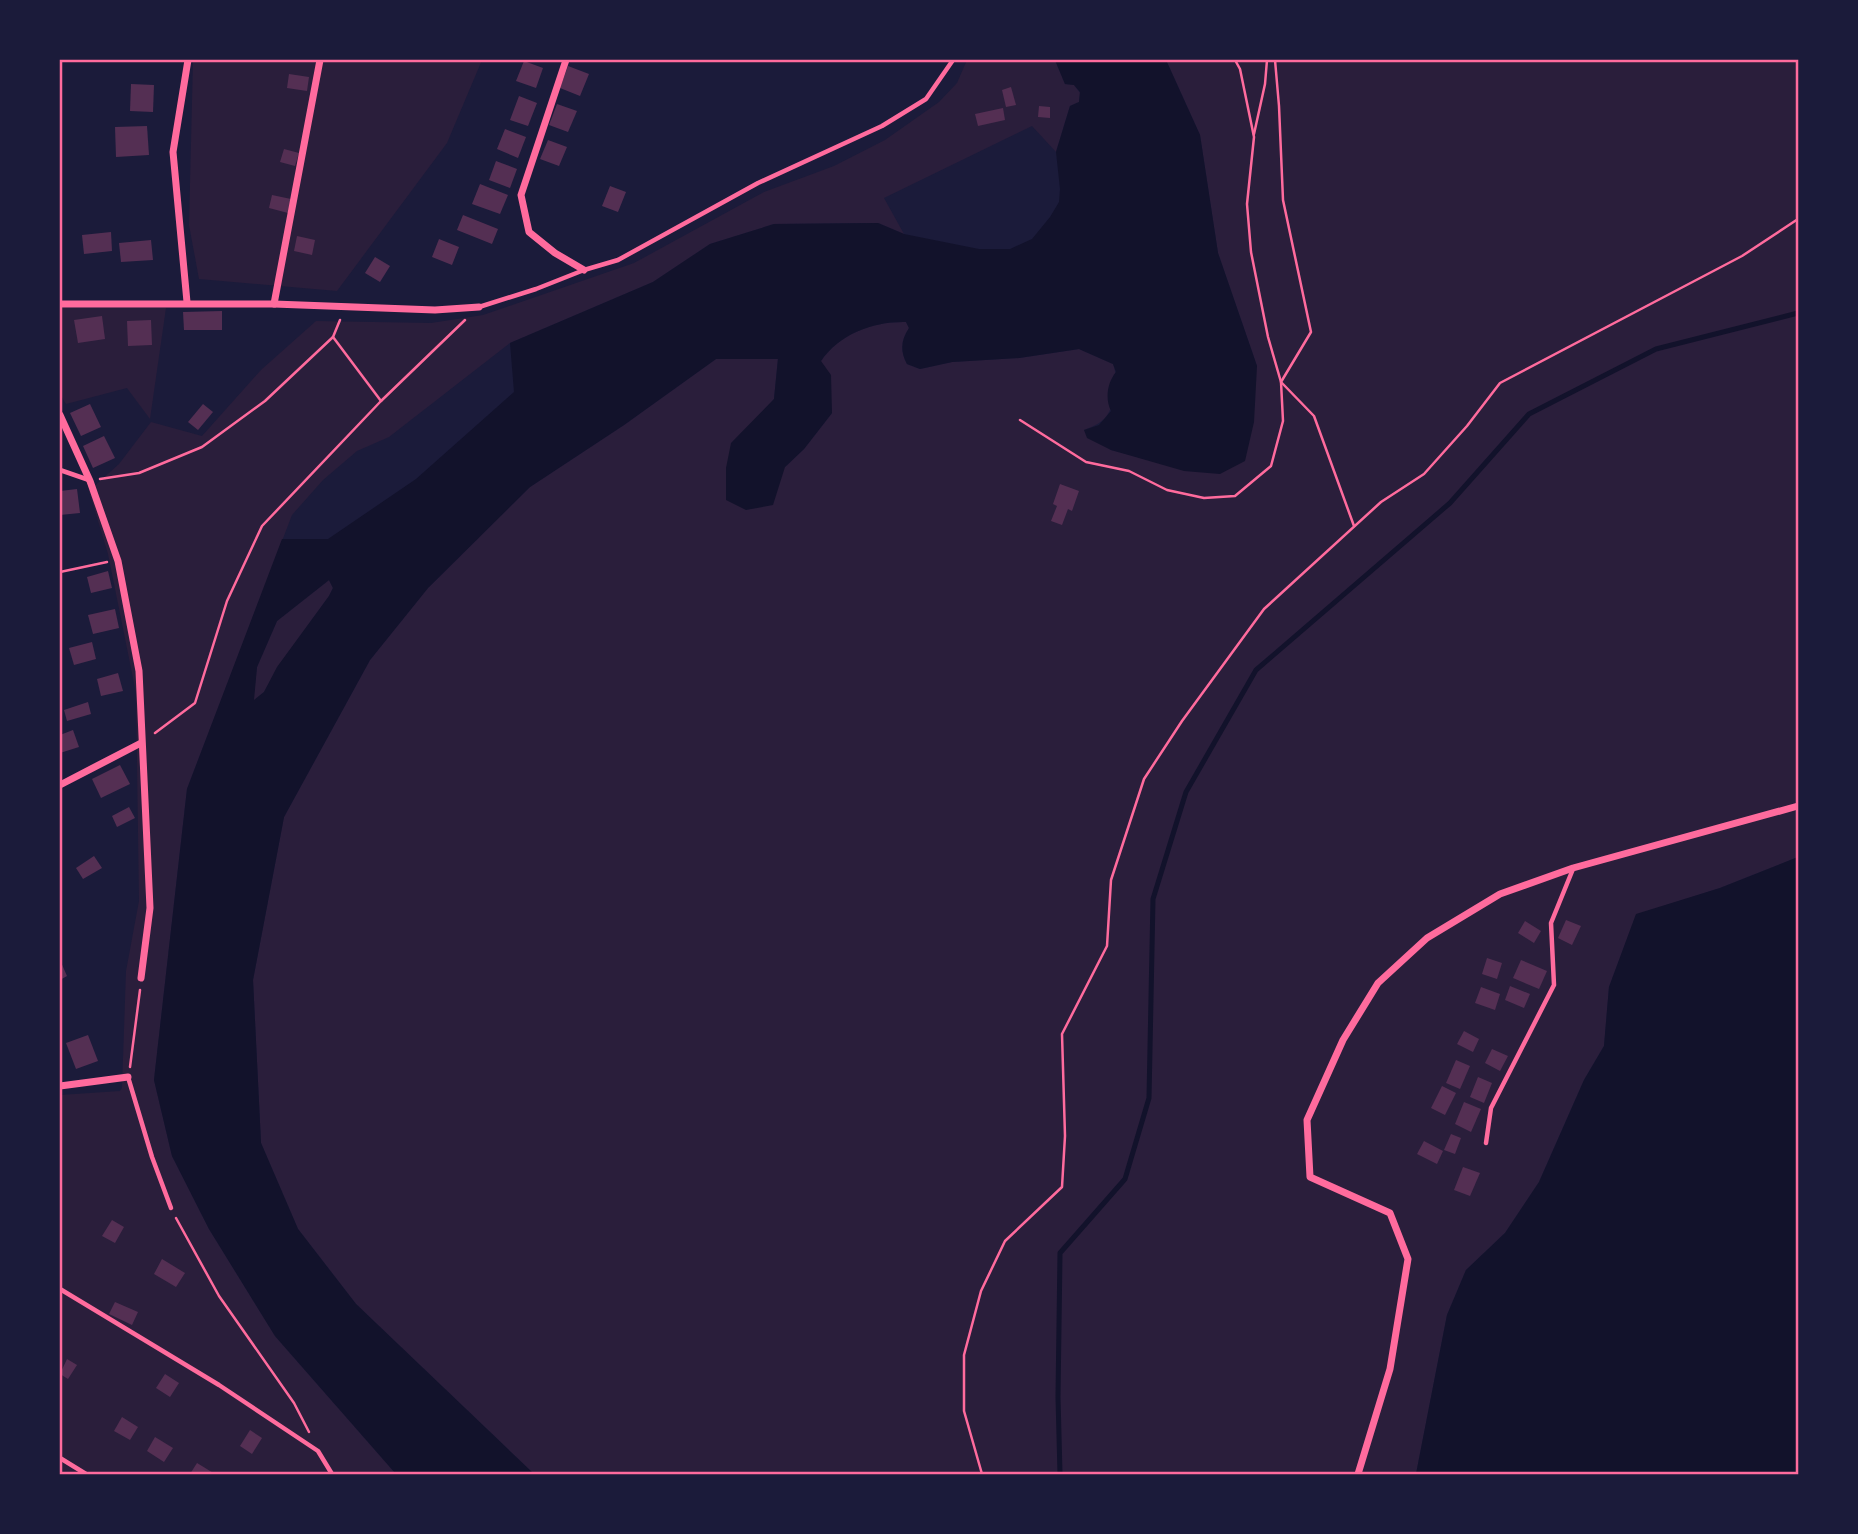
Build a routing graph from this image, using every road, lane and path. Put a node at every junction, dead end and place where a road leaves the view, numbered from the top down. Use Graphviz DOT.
graph roads {
  1 [pos="187,60"];
  2 [pos="320,60"];
  3 [pos="566,60"];
  4 [pos="953,60"];
  5 [pos="1235,60"];
  6 [pos="1267,60"];
  7 [pos="1275,60"];
  8 [pos="1254,137"];
  9 [pos="1798,219"];
  10 [pos="584,270"];
  11 [pos="187,302"];
  12 [pos="60,304"];
  13 [pos="274,304"];
  14 [pos="479,307"];
  15 [pos="344,308"];
  16 [pos="334,337"];
  17 [pos="1281,382"];
  18 [pos="381,401"];
  19 [pos="60,415"];
  20 [pos="1020,420"];
  21 [pos="60,470"];
  22 [pos="90,481"];
  23 [pos="1354,526"];
  24 [pos="118,561"];
  25 [pos="60,572"];
  26 [pos="141,743"];
  27 [pos="60,785"];
  28 [pos="1798,806"];
  29 [pos="1573,868"];
  30 [pos="141,978"];
  31 [pos="128,1077"];
  32 [pos="60,1086"];
  33 [pos="1486,1143"];
  34 [pos="171,1208"];
  35 [pos="60,1289"];
  36 [pos="318,1451"];
  37 [pos="60,1458"];
  38 [pos="86,1475"];
  39 [pos="332,1475"];
  40 [pos="982,1475"];
  41 [pos="1358,1475"];
  1 -- 11 [label="street"];
  2 -- 13 [label="street"];
  3 -- 10 [label="street"];
  4 -- 10 [label="lane"];
  5 -- 8 [label="path"];
  6 -- 8 [label="path"];
  7 -- 17 [label="path"];
  8 -- 17 [label="path"];
  9 -- 23 [label="path"];
  10 -- 14 [label="lane"];
  11 -- 12 [label="street"];
  11 -- 13 [label="street"];
  13 -- 15 [label="street"];
  14 -- 15 [label="street"];
  14 -- 18 [label="path"];
  15 -- 16 [label="path"];
  16 -- 18 [label="path"];
  16 -- 22 [label="path"];
  17 -- 20 [label="path"];
  17 -- 23 [label="path"];
  18 -- 26 [label="path"];
  19 -- 22 [label="street"];
  21 -- 22 [label="lane"];
  22 -- 24 [label="street"];
  23 -- 40 [label="path"];
  24 -- 25 [label="path"];
  24 -- 26 [label="street"];
  26 -- 27 [label="street"];
  26 -- 30 [label="street"];
  28 -- 29 [label="street"];
  29 -- 33 [label="lane"];
  29 -- 41 [label="street"];
  30 -- 31 [label="path"];
  31 -- 32 [label="street"];
  31 -- 34 [label="lane"];
  34 -- 36 [label="path"];
  35 -- 36 [label="lane"];
  36 -- 39 [label="lane"];
  37 -- 38 [label="lane"];
}
